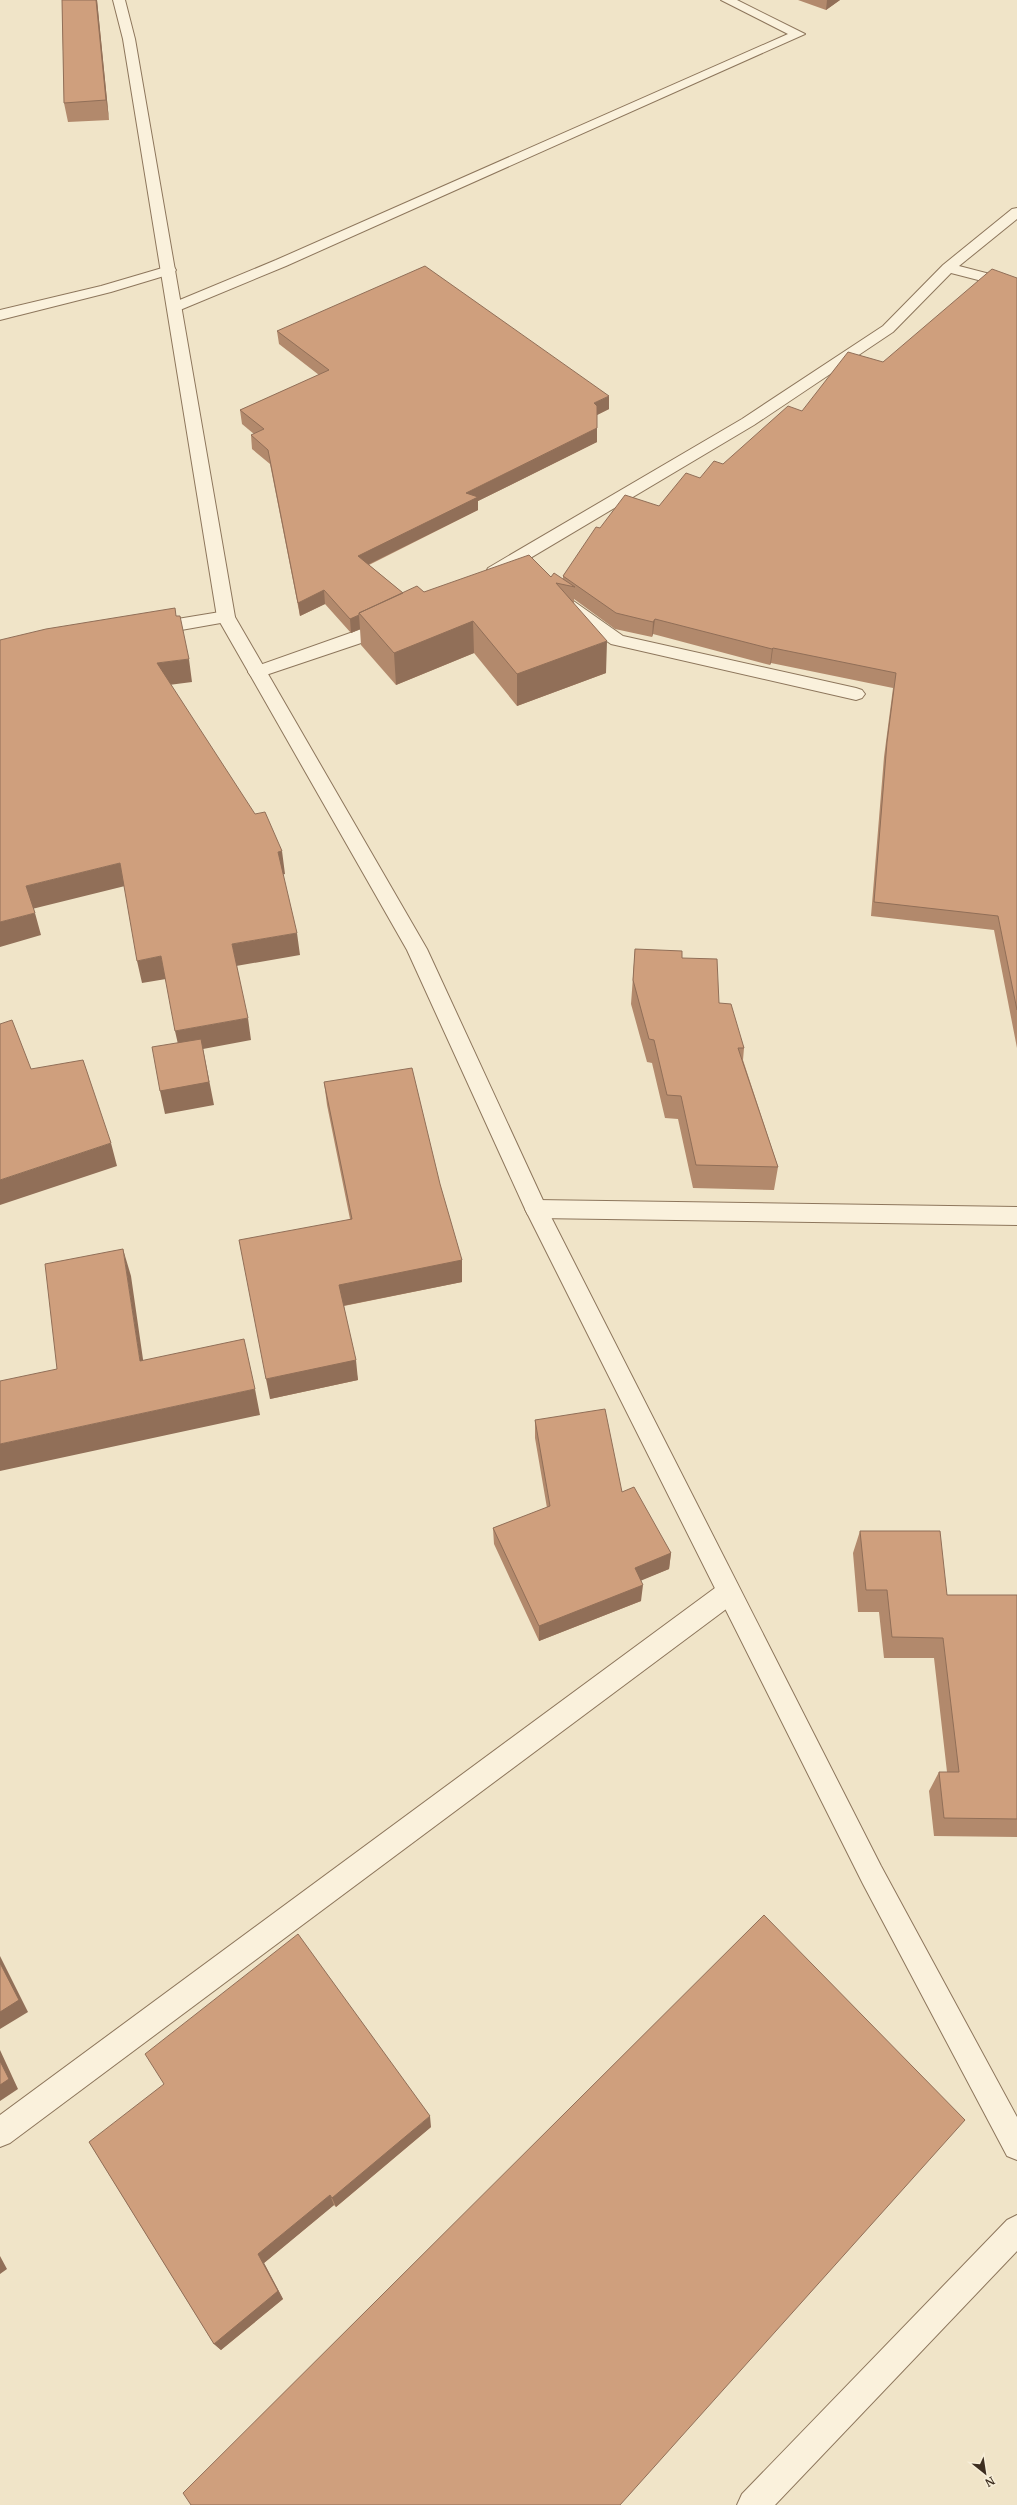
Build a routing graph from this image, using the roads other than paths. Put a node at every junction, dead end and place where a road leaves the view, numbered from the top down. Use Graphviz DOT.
graph roads {
  1 [pos="119,0"];
  2 [pos="726,0"];
  3 [pos="1017,212"];
  4 [pos="948,268"];
  5 [pos="169,270"];
  6 [pos="1017,286"];
  7 [pos="175,307"];
  8 [pos="0,315"];
  9 [pos="482,578"];
  10 [pos="554,596"];
  11 [pos="226,617"];
  12 [pos="398,620"];
  13 [pos="140,631"];
  14 [pos="257,672"];
  15 [pos="856,694"];
  16 [pos="536,1209"];
  17 [pos="1017,1216"];
  18 [pos="728,1593"];
  19 [pos="0,2133"];
  20 [pos="1017,2146"];
  21 [pos="1017,2230"];
  22 [pos="753,2505"];
  1 -- 5 [label="street"];
  2 -- 7 [label="street"];
  3 -- 4 [label="street"];
  4 -- 6 [label="street"];
  4 -- 9 [label="street"];
  5 -- 7 [label="street"];
  5 -- 8 [label="street"];
  7 -- 11 [label="street"];
  10 -- 15 [label="street"];
  11 -- 13 [label="street"];
  11 -- 14 [label="street"];
  12 -- 14 [label="street"];
  14 -- 16 [label="street"];
  16 -- 17 [label="street"];
  16 -- 18 [label="street"];
  18 -- 19 [label="street"];
  18 -- 20 [label="street"];
  21 -- 22 [label="street"];
}
